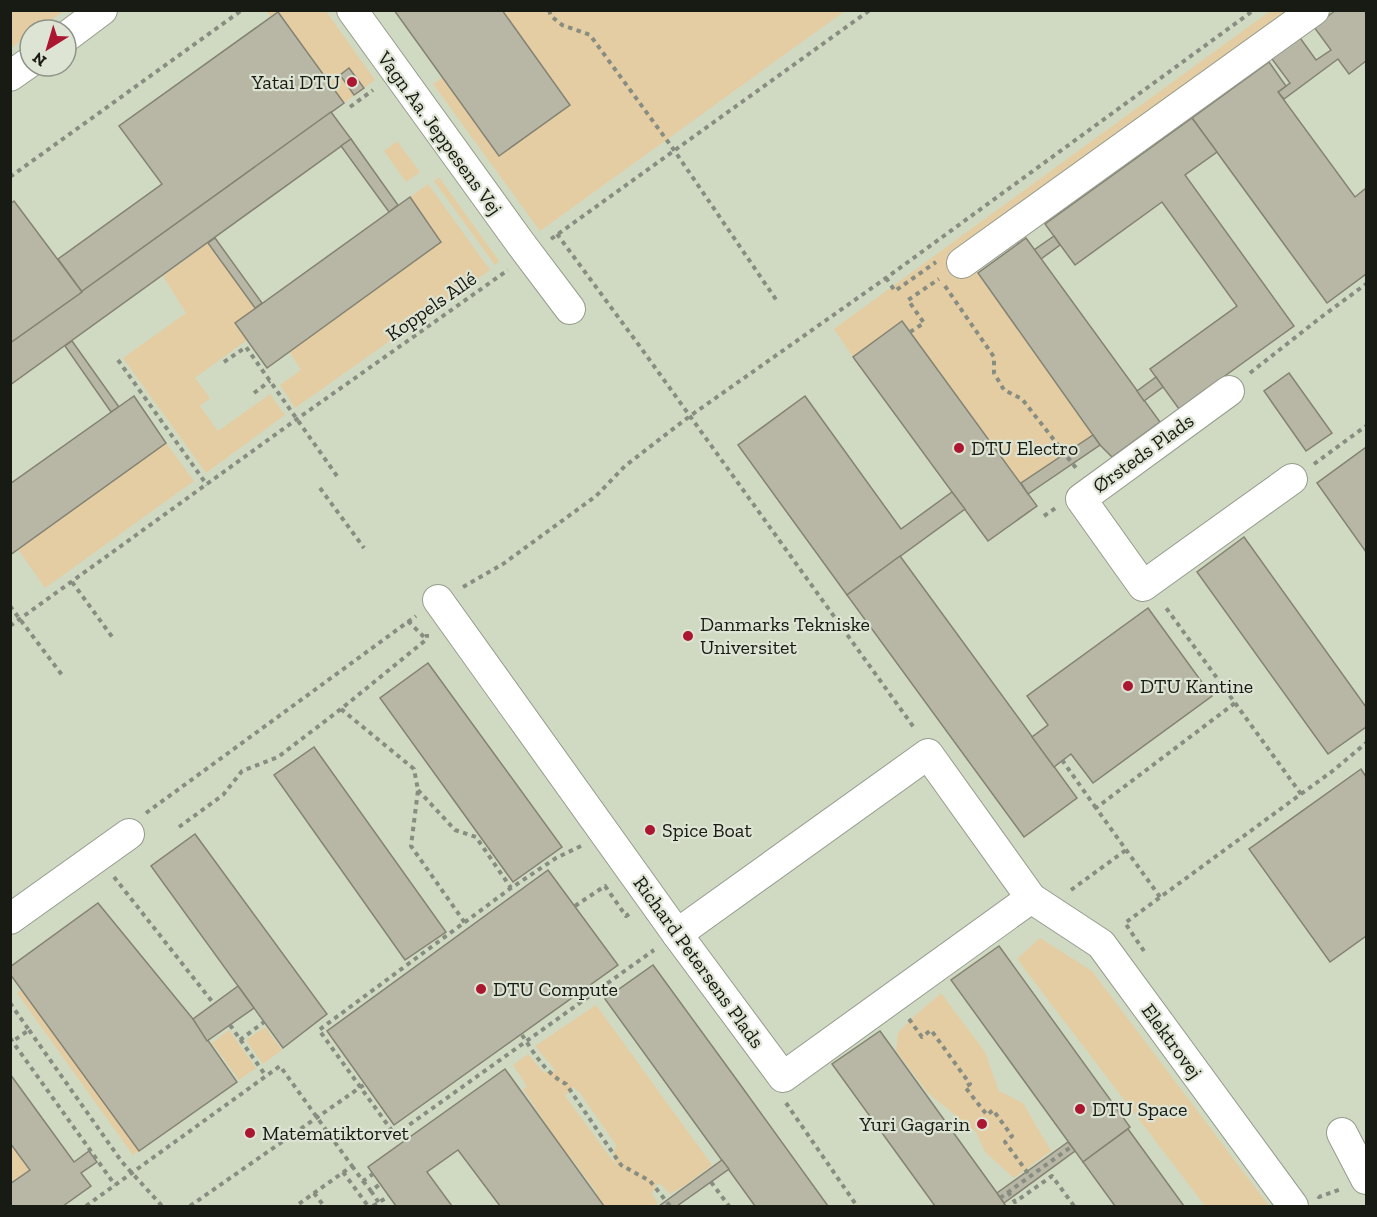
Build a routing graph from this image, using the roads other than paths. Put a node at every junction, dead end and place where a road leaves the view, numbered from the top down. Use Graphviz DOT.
graph roads {
  1 [pos="102,10"];
  2 [pos="352,10"];
  3 [pos="1314,10"];
  4 [pos="78,27"];
  5 [pos="962,263"];
  6 [pos="570,309"];
  7 [pos="1228,391"];
  8 [pos="1292,479"];
  9 [pos="442,606"];
  10 [pos="129,834"];
  11 [pos="1030,898"];
  12 [pos="10,919"];
  13 [pos="677,934"];
  14 [pos="1342,1133"];
  15 [pos="1361,1182"];
  16 [pos="1303,1197"];
  1 -- 4 [label="street"];
  2 -- 6 [label="street, Vagn Aa. Jeppesens Vej"];
  3 -- 5 [label="street"];
  7 -- 8 [label="street, Ørsteds Plads"];
  9 -- 13 [label="street, Richard Petersens Plads"];
  10 -- 12 [label="street"];
  11 -- 13 [label="street, Richard Petersens Plads"];
  11 -- 13 [label="street"];
  11 -- 16 [label="street, Elektrovej"];
  14 -- 15 [label="street"];
}
